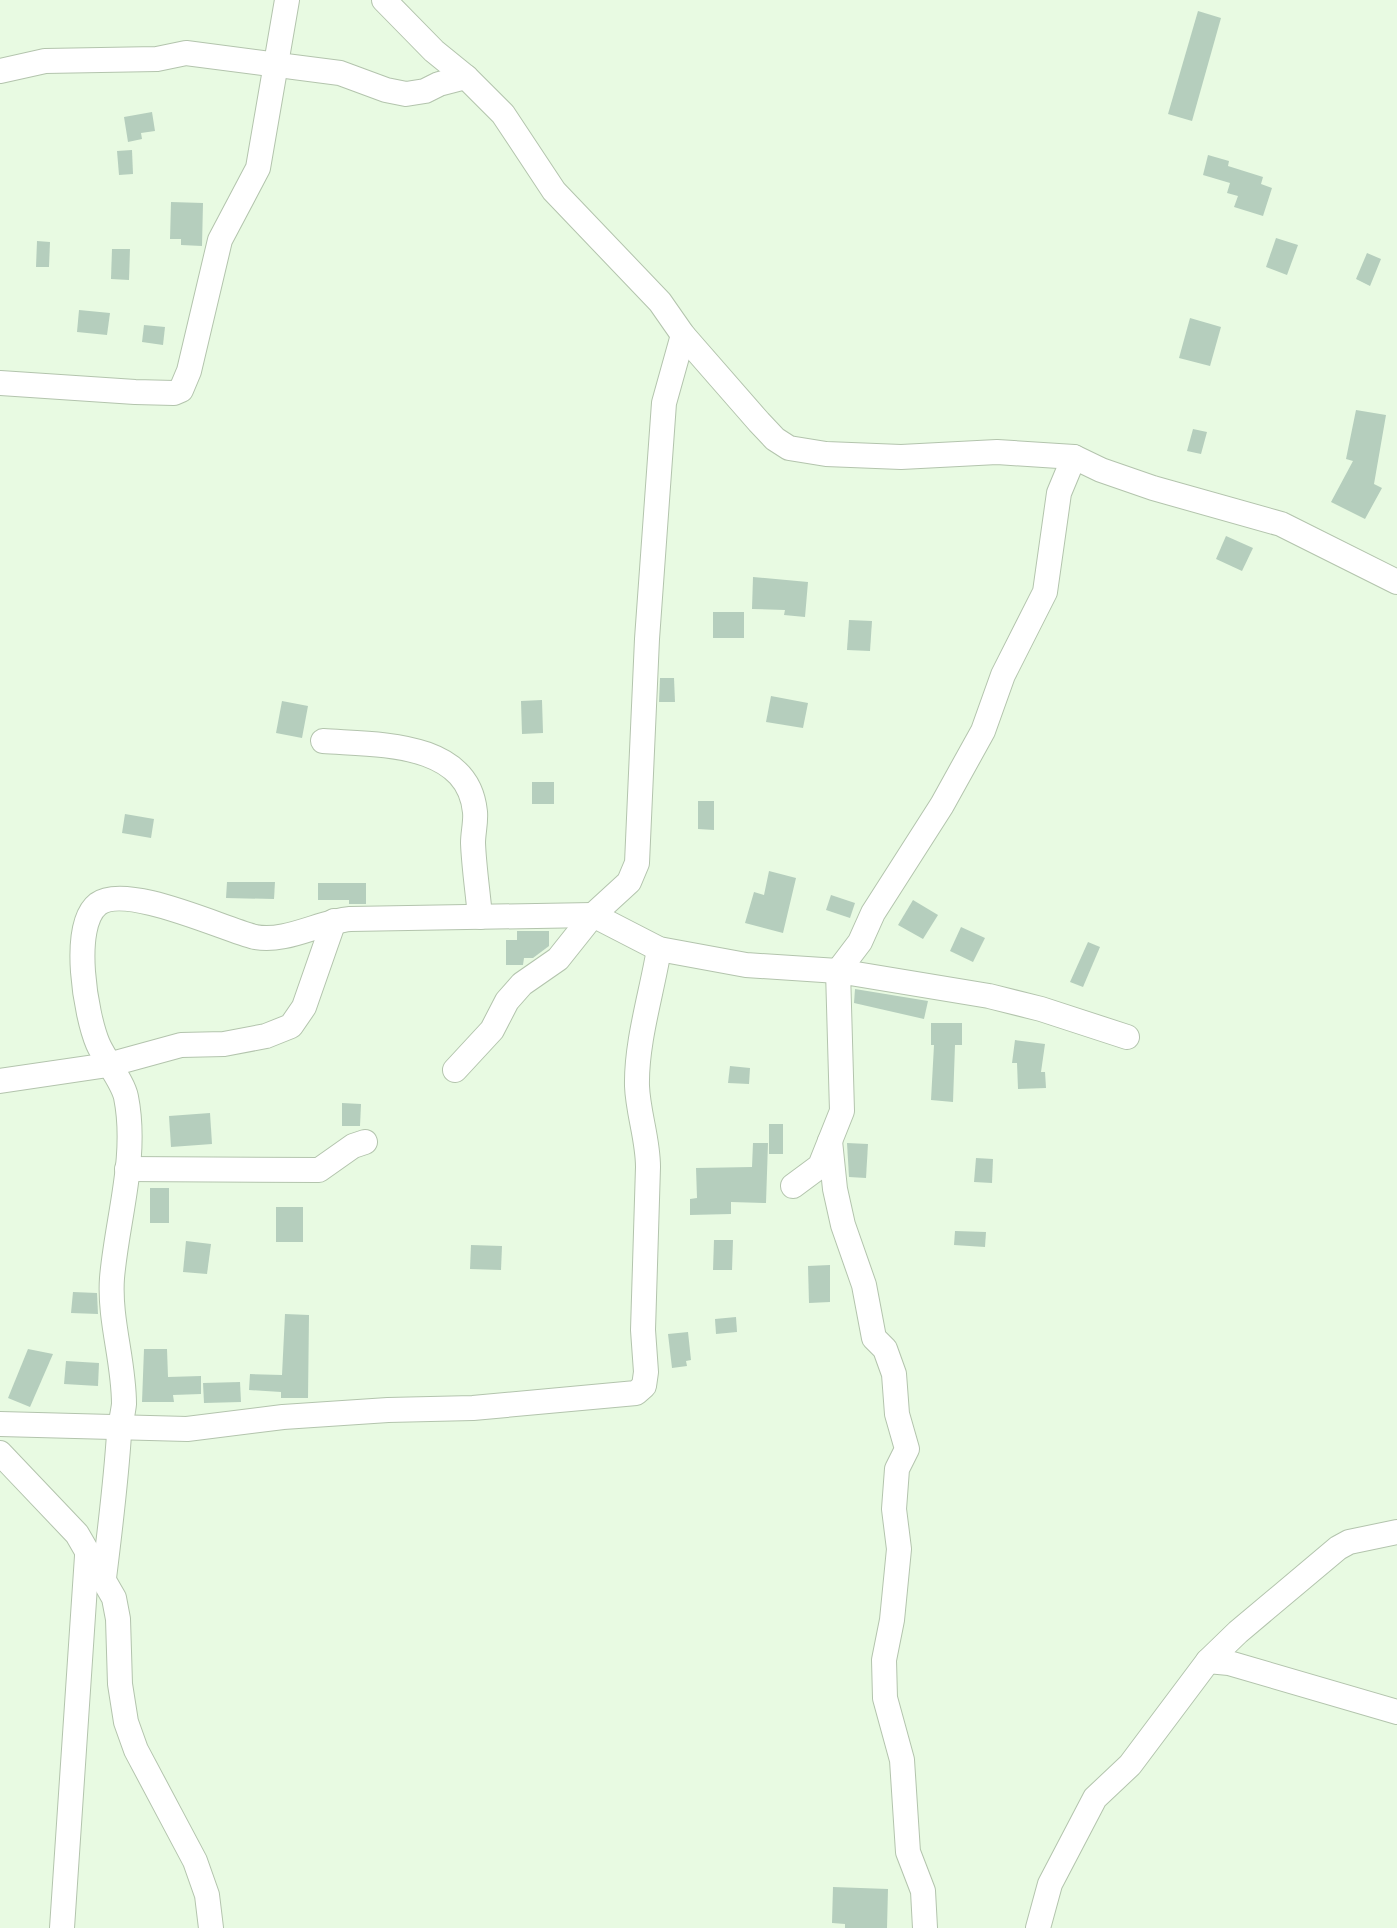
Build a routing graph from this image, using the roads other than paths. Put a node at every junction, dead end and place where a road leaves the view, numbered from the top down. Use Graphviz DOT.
graph roads {
  1 [pos="287,0"];
  2 [pos="384,0"];
  3 [pos="277,63"];
  4 [pos="0,71"];
  5 [pos="466,77"];
  6 [pos="683,335"];
  7 [pos="0,383"];
  8 [pos="1074,457"];
  9 [pos="1397,582"];
  10 [pos="323,741"];
  11 [pos="593,915"];
  12 [pos="480,917"];
  13 [pos="334,921"];
  14 [pos="659,949"];
  15 [pos="838,971"];
  16 [pos="1127,1037"];
  17 [pos="108,1065"];
  18 [pos="455,1070"];
  19 [pos="0,1081"];
  20 [pos="830,1141"];
  21 [pos="365,1142"];
  22 [pos="127,1169"];
  23 [pos="793,1186"];
  24 [pos="0,1424"];
  25 [pos="120,1426"];
  26 [pos="0,1453"];
  27 [pos="1397,1532"];
  28 [pos="87,1556"];
  29 [pos="104,1578"];
  30 [pos="1208,1661"];
  31 [pos="1397,1712"];
  32 [pos="62,1928"];
  33 [pos="211,1928"];
  34 [pos="925,1928"];
  35 [pos="1038,1928"];
  1 -- 3 [label="street"];
  2 -- 5 [label="street"];
  3 -- 4 [label="street"];
  3 -- 5 [label="street"];
  3 -- 7 [label="street"];
  5 -- 6 [label="street"];
  6 -- 8 [label="street"];
  6 -- 11 [label="street"];
  8 -- 9 [label="street"];
  8 -- 15 [label="street"];
  10 -- 12 [label="street"];
  11 -- 12 [label="street"];
  11 -- 14 [label="street"];
  11 -- 18 [label="street"];
  12 -- 13 [label="street"];
  13 -- 17 [label="street"];
  13 -- 17 [label="street"];
  14 -- 15 [label="street"];
  14 -- 25 [label="street"];
  15 -- 16 [label="street"];
  15 -- 20 [label="street"];
  17 -- 19 [label="street"];
  17 -- 22 [label="street"];
  20 -- 23 [label="street"];
  20 -- 34 [label="street"];
  21 -- 22 [label="street"];
  22 -- 25 [label="street"];
  24 -- 25 [label="street"];
  25 -- 29 [label="street"];
  26 -- 28 [label="street"];
  27 -- 30 [label="street"];
  28 -- 29 [label="street"];
  28 -- 32 [label="street"];
  29 -- 33 [label="street"];
  30 -- 31 [label="street"];
  30 -- 35 [label="street"];
}
